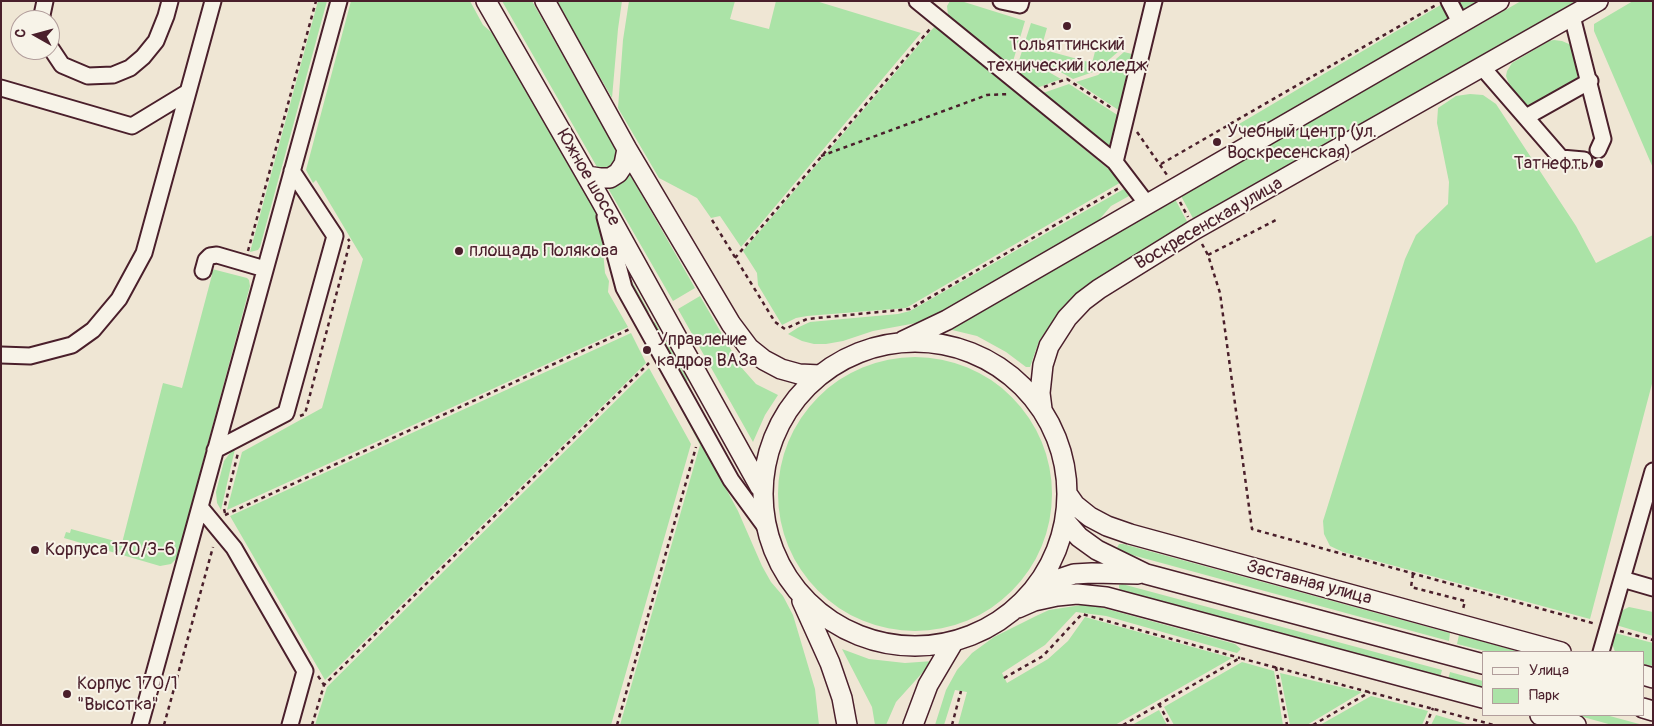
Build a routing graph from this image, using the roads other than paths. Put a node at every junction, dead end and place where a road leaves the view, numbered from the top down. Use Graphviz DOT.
graph roads {
  1 [pos="170,1"];
  2 [pos="339,1"];
  3 [pos="486,1"];
  4 [pos="545,1"];
  5 [pos="917,1"];
  6 [pos="1001,1"];
  7 [pos="1021,1"];
  8 [pos="1154,1"];
  9 [pos="1449,1"];
  10 [pos="1499,1"];
  11 [pos="1596,2"];
  12 [pos="211,5"];
  13 [pos="1572,16"];
  14 [pos="1461,24"];
  15 [pos="59,60"];
  16 [pos="1482,67"];
  17 [pos="1590,81"];
  18 [pos="1,88"];
  19 [pos="188,92"];
  20 [pos="1526,117"];
  21 [pos="627,149"];
  22 [pos="1598,150"];
  23 [pos="1584,160"];
  24 [pos="1115,162"];
  25 [pos="292,171"];
  26 [pos="586,176"];
  27 [pos="600,199"];
  28 [pos="1147,204"];
  29 [pos="265,269"];
  30 [pos="204,271"];
  31 [pos="900,343"];
  32 [pos="1,355"];
  33 [pos="820,375"];
  34 [pos="1042,409"];
  35 [pos="215,450"];
  36 [pos="1653,471"];
  37 [pos="760,487"];
  38 [pos="1068,495"];
  39 [pos="200,507"];
  40 [pos="1066,522"];
  41 [pos="764,525"];
  42 [pos="1146,574"];
  43 [pos="1622,580"];
  44 [pos="795,586"];
  45 [pos="1653,588"];
  46 [pos="1031,593"];
  47 [pos="1010,612"];
  48 [pos="954,641"];
  49 [pos="1557,651"];
  50 [pos="1601,651"];
  51 [pos="1482,664"];
  52 [pos="1482,698"];
  53 [pos="1543,716"];
  54 [pos="1570,724"];
  55 [pos="140,725"];
  56 [pos="290,725"];
  57 [pos="847,725"];
  58 [pos="913,725"];
  1 -- 15 [label="street"];
  2 -- 25 [label="street"];
  3 -- 26 [label="main road, Южное шоссе"];
  4 -- 21 [label="main road"];
  5 -- 24 [label="street"];
  6 -- 7 [label="street"];
  8 -- 24 [label="street"];
  9 -- 14 [label="street"];
  10 -- 14 [label="main road"];
  11 -- 13 [label="main road, Воскресенская улица"];
  12 -- 19 [label="street"];
  13 -- 16 [label="main road, Воскресенская улица"];
  13 -- 17 [label="street"];
  14 -- 28 [label="main road"];
  16 -- 20 [label="street"];
  16 -- 34 [label="main road, Воскресенская улица"];
  17 -- 20 [label="street"];
  17 -- 22 [label="street"];
  18 -- 19 [label="street"];
  19 -- 32 [label="street"];
  20 -- 23 [label="street"];
  21 -- 26 [label="main road"];
  21 -- 33 [label="main road"];
  24 -- 28 [label="street"];
  25 -- 29 [label="street"];
  25 -- 35 [label="street"];
  26 -- 27 [label="main road, Южное шоссе"];
  27 -- 37 [label="main road, Южное шоссе"];
  27 -- 41 [label="street"];
  28 -- 31 [label="main road"];
  29 -- 30 [label="street"];
  29 -- 35 [label="street"];
  31 -- 33 [label="main road"];
  31 -- 34 [label="main road"];
  33 -- 37 [label="main road"];
  34 -- 38 [label="main road"];
  35 -- 39 [label="street"];
  36 -- 43 [label="street"];
  37 -- 41 [label="main road"];
  38 -- 40 [label="main road"];
  38 -- 49 [label="main road, Заставная улица"];
  39 -- 55 [label="street"];
  39 -- 56 [label="street"];
  40 -- 42 [label="main road, Заставная улица"];
  40 -- 46 [label="main road"];
  41 -- 44 [label="main road"];
  42 -- 46 [label="main road, Заставная улица"];
  42 -- 51 [label="main road, Заставная улица"];
  43 -- 45 [label="street"];
  43 -- 50 [label="street"];
  44 -- 48 [label="main road"];
  44 -- 57 [label="main road"];
  46 -- 47 [label="main road"];
  47 -- 48 [label="main road"];
  47 -- 52 [label="main road"];
  48 -- 58 [label="main road"];
  53 -- 54 [label="main road"];
}
